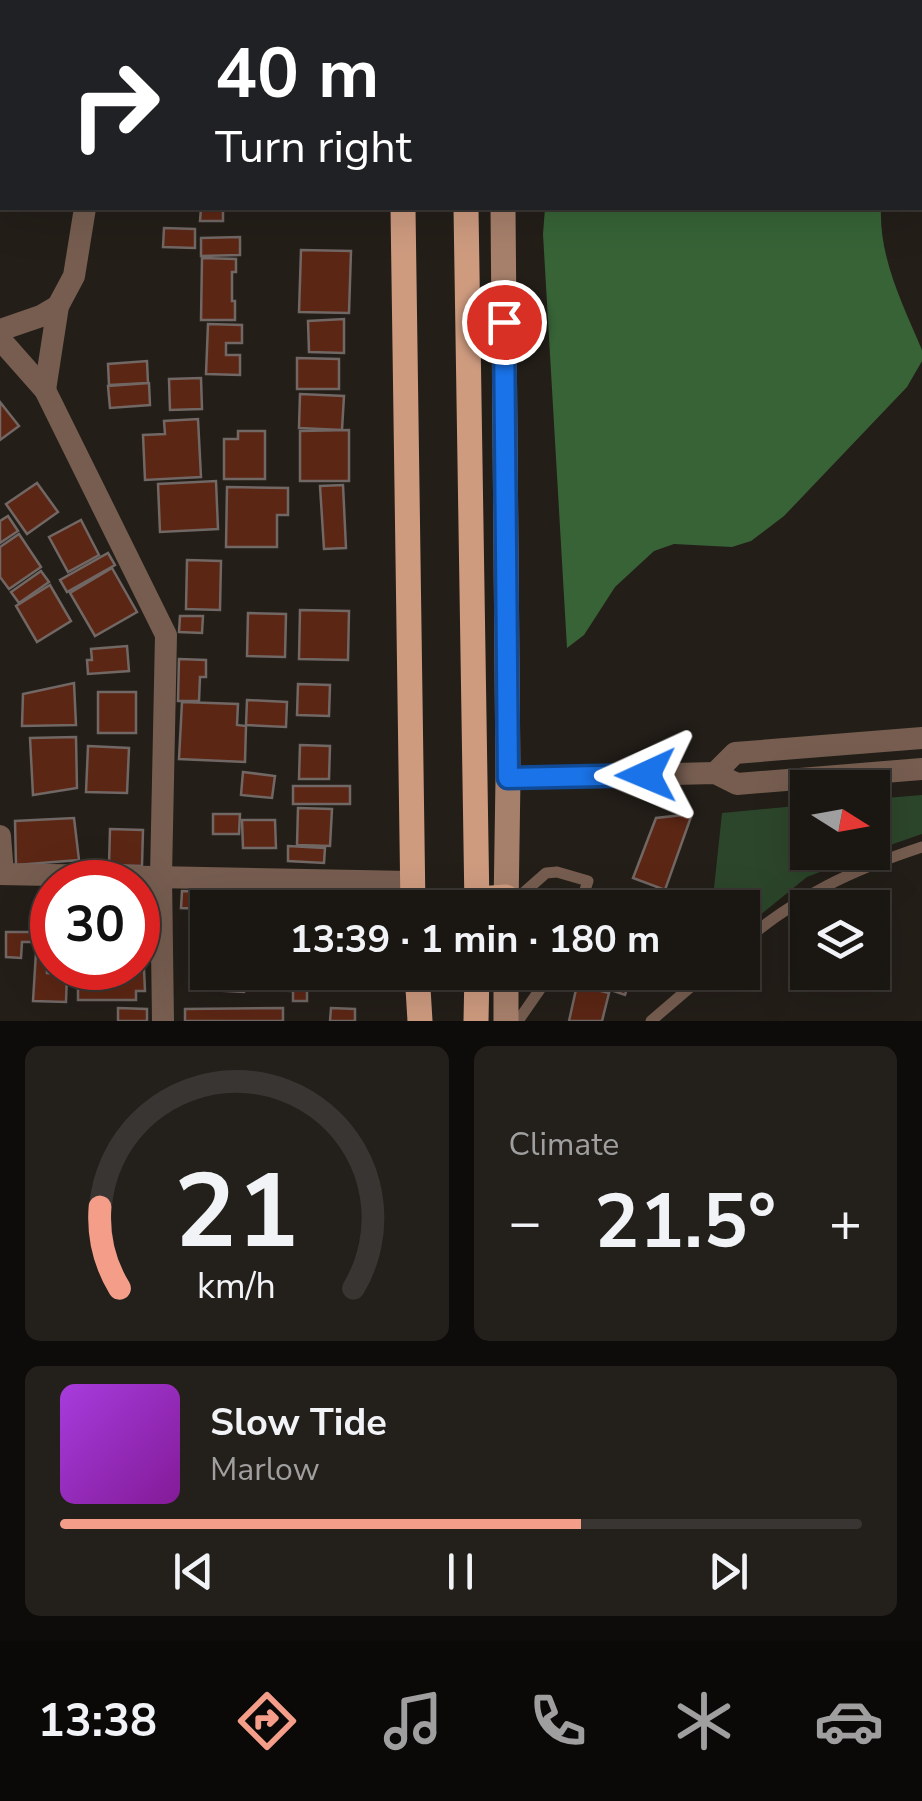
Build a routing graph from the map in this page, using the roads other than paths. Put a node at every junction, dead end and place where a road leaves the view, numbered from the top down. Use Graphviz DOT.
graph roads {
  1 [pos="85,210"];
  2 [pos="404,210"];
  3 [pos="466,210"];
  4 [pos="503,210"];
  5 [pos="58,306"];
  6 [pos="0,330"];
  7 [pos="0,339"];
  8 [pos="45,390"];
  9 [pos="922,738"];
  10 [pos="922,768"];
  11 [pos="715,773"];
  12 [pos="508,778"];
  13 [pos="0,836"];
  14 [pos="922,848"];
  15 [pos="1,874"];
  16 [pos="161,876"];
  17 [pos="346,890"];
  18 [pos="412,890"];
  19 [pos="477,890"];
  20 [pos="506,890"];
  21 [pos="527,890"];
  22 [pos="585,890"];
  23 [pos="760,928"];
  24 [pos="418,990"];
  25 [pos="476,990"];
  26 [pos="506,990"];
  27 [pos="540,990"];
  28 [pos="687,990"];
  29 [pos="162,1021"];
  30 [pos="420,1021"];
  31 [pos="476,1021"];
  32 [pos="506,1021"];
  33 [pos="518,1021"];
  34 [pos="651,1021"];
  1 -- 5 [label="street"];
  2 -- 18 [label="main road"];
  3 -- 19 [label="main road"];
  4 -- 12 [label="street"];
  5 -- 6 [label="street"];
  5 -- 8 [label="street"];
  7 -- 8 [label="street"];
  8 -- 16 [label="street"];
  9 -- 11 [label="street"];
  10 -- 11 [label="street"];
  11 -- 12 [label="street"];
  12 -- 20 [label="street"];
  13 -- 15 [label="street"];
  14 -- 23 [label="lane"];
  15 -- 16 [label="street"];
  16 -- 17 [label="street"];
  16 -- 29 [label="street"];
  21 -- 22 [label="lane"];
  24 -- 30 [label="main road"];
  25 -- 31 [label="main road"];
  26 -- 32 [label="street"];
  27 -- 33 [label="lane"];
  28 -- 34 [label="lane"];
}
